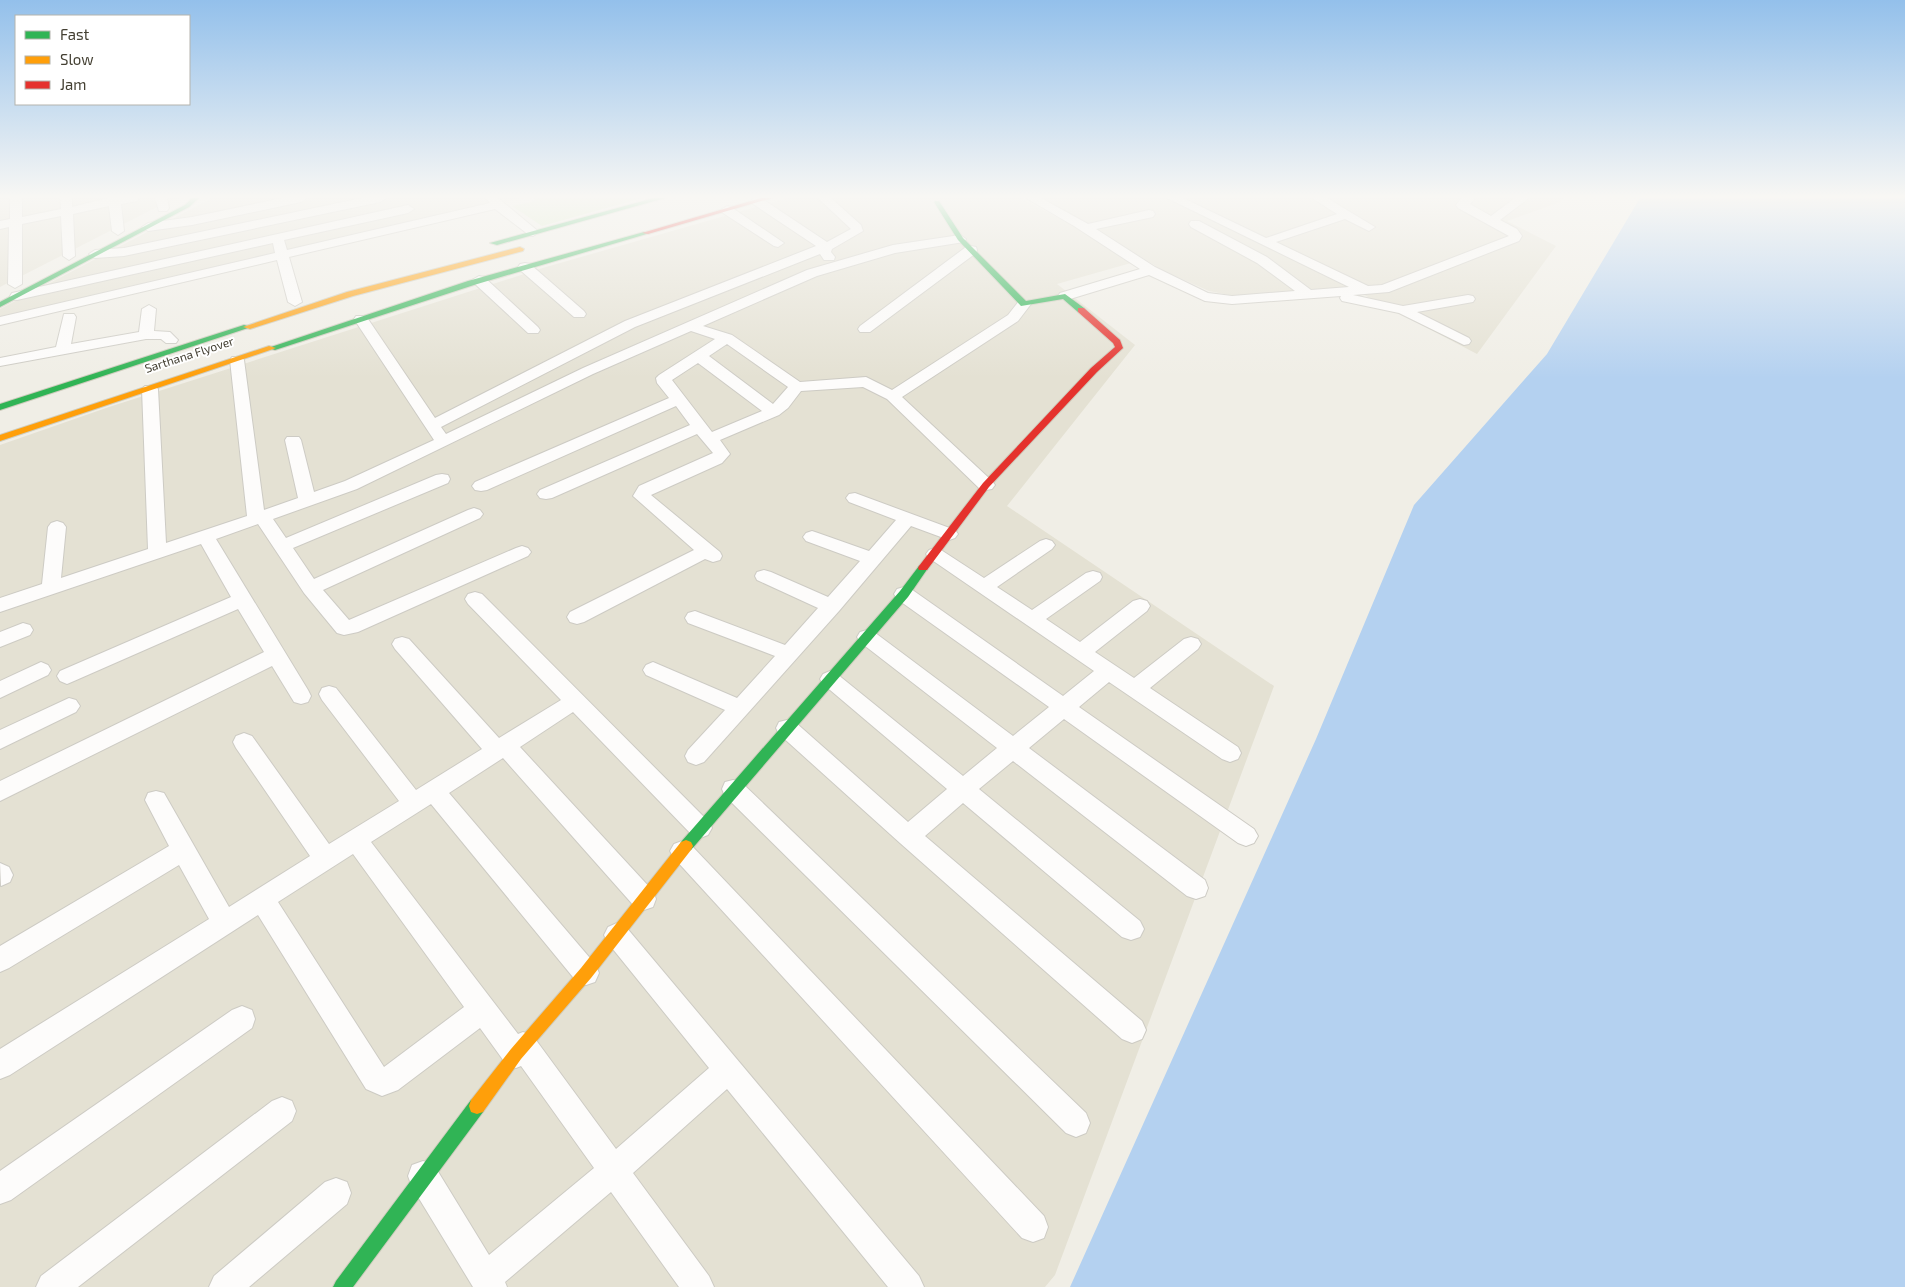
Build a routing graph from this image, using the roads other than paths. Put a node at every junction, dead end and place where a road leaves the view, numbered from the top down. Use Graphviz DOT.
graph roads {
  1 [pos="13,258"];
  2 [pos="65,258"];
  3 [pos="87,258"];
  4 [pos="171,258"];
  5 [pos="270,258"];
  6 [pos="284,258"];
  7 [pos="453,258"];
  8 [pos="486,258"];
  9 [pos="511,258"];
  10 [pos="557,258"];
  11 [pos="798,258"];
  12 [pos="828,258"];
  13 [pos="859,258"];
  14 [pos="948,258"];
  15 [pos="979,258"];
  16 [pos="1132,258"];
  17 [pos="1258,258"];
  18 [pos="1298,258"];
  19 [pos="1464,258"];
  20 [pos="832,266"];
  21 [pos="525,267"];
  22 [pos="1150,270"];
  23 [pos="377,277"];
  24 [pos="449,280"];
  25 [pos="479,280"];
  26 [pos="10,290"];
  27 [pos="1366,291"];
  28 [pos="1330,293"];
  29 [pos="350,294"];
  30 [pos="1310,295"];
  31 [pos="1065,296"];
  32 [pos="422,298"];
  33 [pos="1468,299"];
  34 [pos="295,302"];
  35 [pos="387,302"];
  36 [pos="1024,304"];
  37 [pos="0,305"];
  38 [pos="149,309"];
  39 [pos="1403,310"];
  40 [pos="579,314"];
  41 [pos="69,317"];
  42 [pos="361,319"];
  43 [pos="0,321"];
  44 [pos="688,326"];
  45 [pos="865,329"];
  46 [pos="533,330"];
  47 [pos="146,335"];
  48 [pos="728,338"];
  49 [pos="171,340"];
  50 [pos="1464,341"];
  51 [pos="63,351"];
  52 [pos="124,355"];
  53 [pos="699,356"];
  54 [pos="237,360"];
  55 [pos="0,362"];
  56 [pos="796,387"];
  57 [pos="150,389"];
  58 [pos="892,396"];
  59 [pos="679,399"];
  60 [pos="0,407"];
  61 [pos="773,412"];
  62 [pos="432,426"];
  63 [pos="0,431"];
  64 [pos="706,432"];
  65 [pos="0,438"];
  66 [pos="293,440"];
  67 [pos="444,441"];
  68 [pos="442,479"];
  69 [pos="986,485"];
  70 [pos="481,486"];
  71 [pos="546,494"];
  72 [pos="855,498"];
  73 [pos="307,500"];
  74 [pos="474,514"];
  75 [pos="259,518"];
  76 [pos="908,518"];
  77 [pos="57,526"];
  78 [pos="948,534"];
  79 [pos="205,536"];
  80 [pos="812,538"];
  81 [pos="1046,545"];
  82 [pos="282,546"];
  83 [pos="157,552"];
  84 [pos="522,552"];
  85 [pos="935,554"];
  86 [pos="872,559"];
  87 [pos="764,576"];
  88 [pos="1093,578"];
  89 [pos="984,587"];
  90 [pos="51,588"];
  91 [pos="311,588"];
  92 [pos="904,594"];
  93 [pos="244,599"];
  94 [pos="475,599"];
  95 [pos="0,605"];
  96 [pos="832,606"];
  97 [pos="1140,606"];
  98 [pos="577,617"];
  99 [pos="695,618"];
  100 [pos="1032,619"];
  101 [pos="24,630"];
  102 [pos="867,637"];
  103 [pos="0,640"];
  104 [pos="402,644"];
  105 [pos="1191,644"];
  106 [pos="1080,652"];
  107 [pos="790,654"];
  108 [pos="274,656"];
  109 [pos="41,670"];
  110 [pos="653,670"];
  111 [pos="1108,671"];
  112 [pos="67,676"];
  113 [pos="830,679"];
  114 [pos="1135,689"];
  115 [pos="0,690"];
  116 [pos="329,694"];
  117 [pos="301,696"];
  118 [pos="575,701"];
  119 [pos="70,706"];
  120 [pos="1066,707"];
  121 [pos="740,708"];
  122 [pos="786,728"];
  123 [pos="0,740"];
  124 [pos="244,742"];
  125 [pos="500,748"];
  126 [pos="1014,749"];
  127 [pos="1230,753"];
  128 [pos="696,756"];
  129 [pos="733,789"];
  130 [pos="963,789"];
  131 [pos="0,792"];
  132 [pos="423,796"];
  133 [pos="156,800"];
  134 [pos="700,828"];
  135 [pos="908,836"];
  136 [pos="1246,836"];
  137 [pos="356,839"];
  138 [pos="183,850"];
  139 [pos="682,851"];
  140 [pos="325,858"];
  141 [pos="1196,888"];
  142 [pos="262,899"];
  143 [pos="644,899"];
  144 [pos="224,922"];
  145 [pos="1132,929"];
  146 [pos="617,935"];
  147 [pos="0,960"];
  148 [pos="586,973"];
  149 [pos="483,1009"];
  150 [pos="242,1019"];
  151 [pos="1132,1030"];
  152 [pos="520,1050"];
  153 [pos="0,1065"];
  154 [pos="728,1070"];
  155 [pos="282,1111"];
  156 [pos="1076,1123"];
  157 [pos="614,1170"];
  158 [pos="423,1176"];
  159 [pos="0,1189"];
  160 [pos="336,1193"];
  161 [pos="1033,1227"];
  162 [pos="488,1283"];
  163 [pos="904,1286"];
  164 [pos="52,1287"];
  165 [pos="225,1287"];
  166 [pos="342,1287"];
  167 [pos="698,1287"];
  1 -- 26 [label="street"];
  2 -- 26 [label="main road"];
  3 -- 26 [label="main road"];
  4 -- 26 [label="street"];
  5 -- 43 [label="street"];
  6 -- 34 [label="street"];
  7 -- 23 [label="main road"];
  8 -- 29 [label="main road"];
  9 -- 24 [label="main road"];
  10 -- 21 [label="main road"];
  11 -- 62 [label="street"];
  12 -- 20 [label="street"];
  13 -- 20 [label="street"];
  14 -- 45 [label="street"];
  15 -- 36 [label="main road"];
  16 -- 22 [label="street"];
  17 -- 30 [label="street"];
  18 -- 27 [label="street"];
  19 -- 27 [label="street"];
  20 -- 44 [label="street"];
  21 -- 25 [label="main road"];
  21 -- 40 [label="street"];
  22 -- 30 [label="street"];
  22 -- 31 [label="street"];
  23 -- 29 [label="main road"];
  23 -- 34 [label="main road"];
  24 -- 32 [label="main road"];
  24 -- 35 [label="main road"];
  25 -- 32 [label="main road"];
  25 -- 46 [label="street"];
  26 -- 37 [label="main road"];
  27 -- 28 [label="street"];
  28 -- 30 [label="street"];
  28 -- 39 [label="street"];
  29 -- 60 [label="main road, Sarthana Flyover"];
  31 -- 36 [label="main road"];
  31 -- 69 [label="main road"];
  32 -- 35 [label="main road"];
  32 -- 42 [label="main road"];
  33 -- 39 [label="street"];
  34 -- 49 [label="main road"];
  35 -- 63 [label="main road, Sarthana Flyover"];
  36 -- 58 [label="street"];
  38 -- 47 [label="street"];
  39 -- 50 [label="street"];
  41 -- 51 [label="street"];
  42 -- 54 [label="main road"];
  42 -- 62 [label="street"];
  44 -- 48 [label="street"];
  44 -- 67 [label="street"];
  47 -- 49 [label="street"];
  47 -- 51 [label="street"];
  48 -- 53 [label="street"];
  48 -- 56 [label="street"];
  49 -- 52 [label="main road"];
  51 -- 55 [label="street"];
  53 -- 59 [label="street"];
  53 -- 61 [label="street"];
  54 -- 57 [label="main road"];
  54 -- 75 [label="street"];
  56 -- 58 [label="street"];
  56 -- 61 [label="street"];
  57 -- 65 [label="main road"];
  57 -- 83 [label="street"];
  58 -- 69 [label="street"];
  59 -- 64 [label="street"];
  59 -- 70 [label="street"];
  61 -- 64 [label="street"];
  62 -- 67 [label="street"];
  64 -- 71 [label="street"];
  64 -- 98 [label="street"];
  66 -- 73 [label="street"];
  67 -- 73 [label="street"];
  68 -- 82 [label="street"];
  69 -- 78 [label="main road"];
  72 -- 76 [label="street"];
  73 -- 75 [label="street"];
  74 -- 91 [label="street"];
  75 -- 79 [label="street"];
  75 -- 82 [label="street"];
  76 -- 78 [label="street"];
  76 -- 86 [label="street"];
  77 -- 90 [label="street"];
  78 -- 85 [label="main road"];
  79 -- 83 [label="street"];
  79 -- 93 [label="street"];
  80 -- 86 [label="street"];
  81 -- 89 [label="street"];
  82 -- 91 [label="street"];
  83 -- 90 [label="street"];
  84 -- 91 [label="street"];
  85 -- 89 [label="street"];
  85 -- 92 [label="main road"];
  86 -- 96 [label="street"];
  87 -- 96 [label="street"];
  88 -- 100 [label="street"];
  89 -- 100 [label="street"];
  90 -- 95 [label="street"];
  92 -- 102 [label="main road"];
  92 -- 120 [label="street"];
  93 -- 108 [label="street"];
  93 -- 112 [label="street"];
  94 -- 118 [label="street"];
  96 -- 107 [label="street"];
  97 -- 106 [label="street"];
  99 -- 107 [label="street"];
  100 -- 106 [label="street"];
  101 -- 103 [label="street"];
  102 -- 113 [label="main road"];
  102 -- 126 [label="street"];
  104 -- 125 [label="street"];
  105 -- 114 [label="street"];
  106 -- 111 [label="street"];
  107 -- 121 [label="street"];
  108 -- 117 [label="street"];
  108 -- 131 [label="street"];
  109 -- 115 [label="street"];
  110 -- 121 [label="street"];
  111 -- 114 [label="street"];
  111 -- 120 [label="street"];
  113 -- 122 [label="main road"];
  113 -- 130 [label="street"];
  114 -- 127 [label="street"];
  116 -- 132 [label="street"];
  118 -- 125 [label="street"];
  118 -- 134 [label="street"];
  119 -- 123 [label="street"];
  120 -- 126 [label="street"];
  120 -- 136 [label="street"];
  121 -- 128 [label="street"];
  122 -- 129 [label="main road"];
  122 -- 135 [label="street"];
  124 -- 140 [label="street"];
  125 -- 132 [label="street"];
  125 -- 143 [label="street"];
  126 -- 130 [label="street"];
  126 -- 141 [label="street"];
  129 -- 134 [label="main road"];
  129 -- 156 [label="street"];
  130 -- 135 [label="street"];
  130 -- 145 [label="street"];
  132 -- 137 [label="street"];
  132 -- 148 [label="street"];
  133 -- 138 [label="street"];
  134 -- 139 [label="main road"];
  135 -- 151 [label="street"];
  137 -- 140 [label="street"];
  137 -- 149 [label="street"];
  138 -- 144 [label="street"];
  138 -- 147 [label="street"];
  139 -- 143 [label="main road"];
  139 -- 161 [label="street"];
  140 -- 142 [label="street"];
  142 -- 144 [label="street"];
  142 -- 149 [label="street"];
  143 -- 146 [label="main road"];
  144 -- 153 [label="street"];
  146 -- 148 [label="main road"];
  146 -- 154 [label="street"];
  148 -- 152 [label="main road"];
  149 -- 152 [label="street"];
  150 -- 159 [label="street"];
  152 -- 157 [label="street"];
  152 -- 158 [label="main road"];
  154 -- 157 [label="street"];
  154 -- 163 [label="street"];
  155 -- 164 [label="street"];
  157 -- 162 [label="street"];
  157 -- 167 [label="street"];
  158 -- 162 [label="street"];
  158 -- 166 [label="main road"];
  160 -- 165 [label="street"];
}
